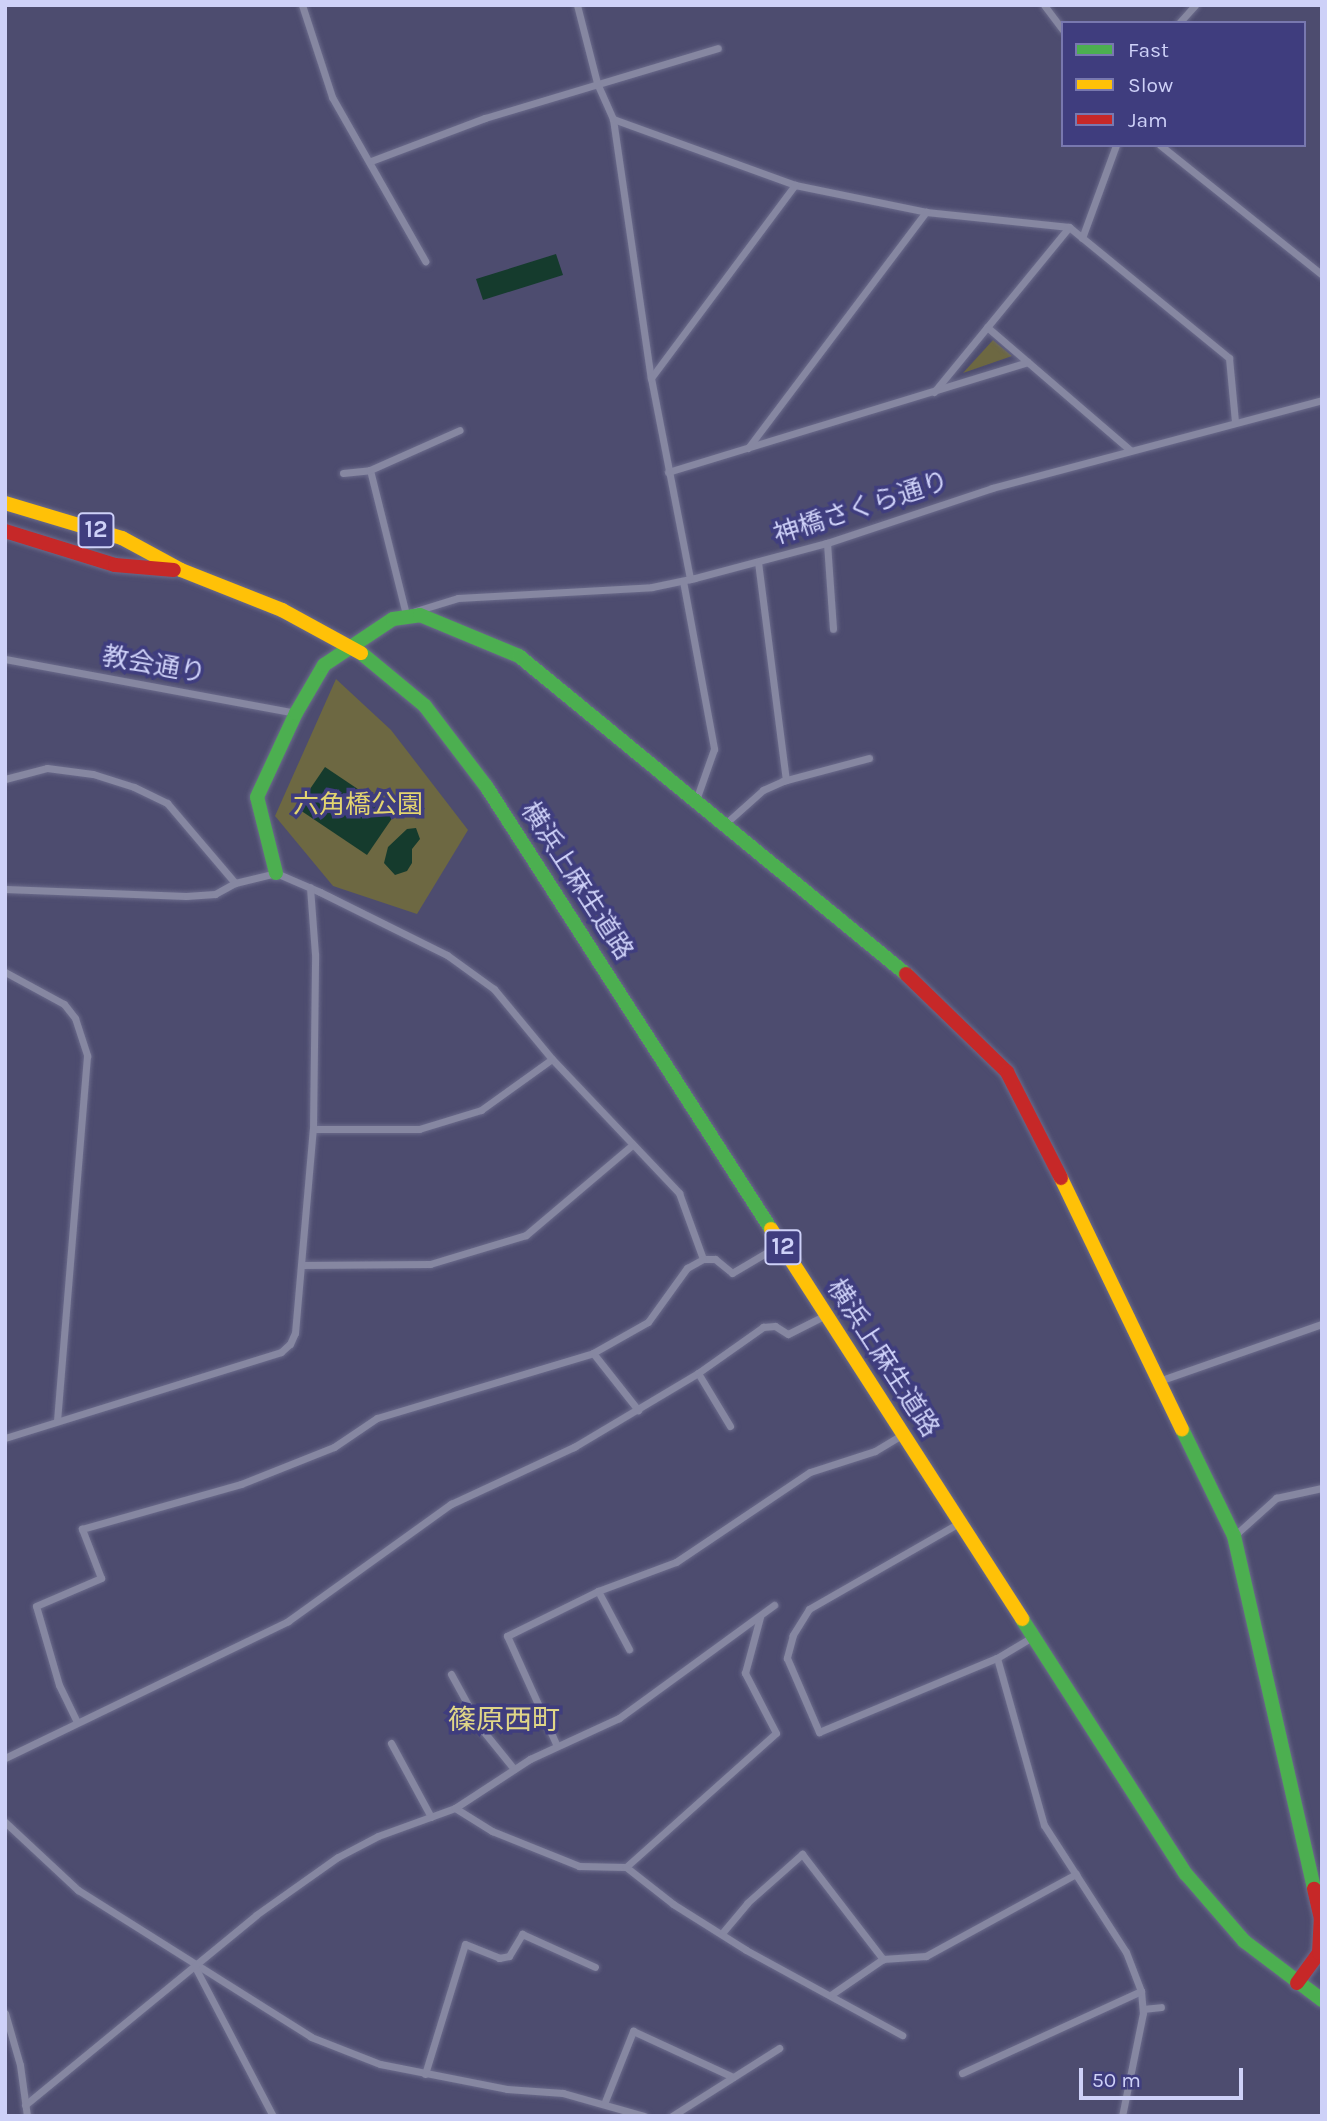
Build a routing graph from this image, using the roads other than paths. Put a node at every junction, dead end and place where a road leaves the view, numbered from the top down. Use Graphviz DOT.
graph roads {
  1 [pos="302,5"];
  2 [pos="577,5"];
  3 [pos="1044,5"];
  4 [pos="1195,5"];
  5 [pos="1181,21"];
  6 [pos="1061,27"];
  7 [pos="718,48"];
  8 [pos="597,83"];
  9 [pos="613,120"];
  10 [pos="1115,147"];
  11 [pos="1162,147"];
  12 [pos="371,161"];
  13 [pos="796,185"];
  14 [pos="926,212"];
  15 [pos="1069,227"];
  16 [pos="1082,238"];
  17 [pos="425,261"];
  18 [pos="1322,275"];
  19 [pos="987,327"];
  20 [pos="1028,362"];
  21 [pos="651,379"];
  22 [pos="934,392"];
  23 [pos="1322,400"];
  24 [pos="1235,421"];
  25 [pos="460,430"];
  26 [pos="747,448"];
  27 [pos="1130,450"];
  28 [pos="370,470"];
  29 [pos="668,472"];
  30 [pos="343,473"];
  31 [pos="5,503"];
  32 [pos="5,531"];
  33 [pos="827,543"];
  34 [pos="758,562"];
  35 [pos="181,570"];
  36 [pos="686,580"];
  37 [pos="407,614"];
  38 [pos="833,629"];
  39 [pos="351,645"];
  40 [pos="5,659"];
  41 [pos="296,713"];
  42 [pos="869,758"];
  43 [pos="5,779"];
  44 [pos="786,780"];
  45 [pos="696,800"];
  46 [pos="725,824"];
  47 [pos="276,873"];
  48 [pos="235,883"];
  49 [pos="310,887"];
  50 [pos="5,889"];
  51 [pos="5,972"];
  52 [pos="552,1059"];
  53 [pos="313,1129"];
  54 [pos="632,1145"];
  55 [pos="781,1244"];
  56 [pos="703,1259"];
  57 [pos="301,1265"];
  58 [pos="827,1315"];
  59 [pos="1322,1324"];
  60 [pos="593,1353"];
  61 [pos="698,1373"];
  62 [pos="1159,1381"];
  63 [pos="638,1410"];
  64 [pos="57,1420"];
  65 [pos="730,1426"];
  66 [pos="902,1434"];
  67 [pos="5,1438"];
  68 [pos="1322,1488"];
  69 [pos="960,1523"];
  70 [pos="1234,1536"];
  71 [pos="598,1591"];
  72 [pos="774,1605"];
  73 [pos="760,1616"];
  74 [pos="1033,1636"];
  75 [pos="629,1649"];
  76 [pos="997,1658"];
  77 [pos="451,1674"];
  78 [pos="77,1722"];
  79 [pos="391,1743"];
  80 [pos="557,1746"];
  81 [pos="5,1758"];
  82 [pos="514,1769"];
  83 [pos="455,1808"];
  84 [pos="431,1817"];
  85 [pos="5,1822"];
  86 [pos="626,1867"];
  87 [pos="1076,1874"];
  88 [pos="723,1932"];
  89 [pos="883,1959"];
  90 [pos="194,1966"];
  91 [pos="594,1968"];
  92 [pos="1297,1983"];
  93 [pos="1141,1991"];
  94 [pos="832,1994"];
  95 [pos="1322,2000"];
  96 [pos="1161,2007"];
  97 [pos="1143,2008"];
  98 [pos="5,2013"];
  99 [pos="902,2035"];
  100 [pos="779,2048"];
  101 [pos="962,2073"];
  102 [pos="425,2074"];
  103 [pos="733,2077"];
  104 [pos="604,2104"];
  105 [pos="26,2105"];
  106 [pos="269,2115"];
  107 [pos="641,2115"];
  108 [pos="26,2116"];
  109 [pos="672,2116"];
  110 [pos="1122,2116"];
  1 -- 12 [label="street"];
  2 -- 8 [label="street"];
  3 -- 6 [label="street"];
  4 -- 5 [label="street"];
  7 -- 8 [label="street"];
  8 -- 9 [label="street"];
  8 -- 12 [label="street"];
  9 -- 13 [label="street"];
  9 -- 21 [label="street"];
  10 -- 16 [label="street"];
  11 -- 18 [label="street"];
  12 -- 17 [label="street"];
  13 -- 14 [label="street"];
  13 -- 21 [label="street"];
  14 -- 15 [label="street"];
  14 -- 26 [label="street"];
  15 -- 16 [label="street"];
  15 -- 19 [label="street"];
  16 -- 24 [label="street"];
  19 -- 20 [label="street"];
  19 -- 22 [label="street"];
  20 -- 22 [label="street"];
  20 -- 27 [label="street"];
  21 -- 29 [label="street"];
  22 -- 26 [label="street"];
  23 -- 24 [label="street, 神橋さくら通り"];
  24 -- 27 [label="street, 神橋さくら通り"];
  25 -- 28 [label="street"];
  26 -- 29 [label="street"];
  27 -- 33 [label="street, 神橋さくら通り"];
  28 -- 30 [label="street"];
  28 -- 37 [label="street"];
  29 -- 36 [label="street"];
  31 -- 35 [label="main road, 横浜上麻生道路 / 12"];
  32 -- 35 [label="main road, 横浜上麻生道路 / 12"];
  33 -- 34 [label="street, 神橋さくら通り"];
  33 -- 38 [label="street"];
  34 -- 36 [label="street, 神橋さくら通り"];
  34 -- 44 [label="street"];
  35 -- 39 [label="main road, 横浜上麻生道路 / 12"];
  36 -- 37 [label="street, 神橋さくら通り"];
  36 -- 45 [label="street"];
  37 -- 39 [label="main road"];
  37 -- 45 [label="main road"];
  39 -- 41 [label="main road"];
  39 -- 55 [label="main road, 横浜上麻生道路 / 12"];
  40 -- 41 [label="street, 教会通り"];
  41 -- 47 [label="main road"];
  42 -- 44 [label="street"];
  43 -- 48 [label="street"];
  44 -- 46 [label="street"];
  45 -- 46 [label="main road"];
  46 -- 62 [label="main road"];
  47 -- 48 [label="street"];
  47 -- 49 [label="street"];
  48 -- 50 [label="street"];
  49 -- 52 [label="street"];
  49 -- 53 [label="street"];
  51 -- 64 [label="street"];
  52 -- 53 [label="street"];
  52 -- 54 [label="street"];
  53 -- 57 [label="street"];
  54 -- 56 [label="street"];
  54 -- 57 [label="street"];
  55 -- 56 [label="street"];
  55 -- 58 [label="main road, 横浜上麻生道路 / 12"];
  56 -- 60 [label="street"];
  57 -- 64 [label="street"];
  58 -- 61 [label="street"];
  58 -- 66 [label="main road, 横浜上麻生道路 / 12"];
  59 -- 62 [label="street"];
  60 -- 63 [label="street"];
  60 -- 78 [label="street"];
  61 -- 63 [label="street"];
  61 -- 65 [label="street"];
  62 -- 70 [label="main road"];
  63 -- 78 [label="street"];
  64 -- 67 [label="street"];
  66 -- 69 [label="main road, 横浜上麻生道路 / 12"];
  66 -- 71 [label="street"];
  68 -- 70 [label="street"];
  69 -- 74 [label="main road, 横浜上麻生道路 / 12"];
  69 -- 76 [label="street"];
  70 -- 92 [label="main road"];
  71 -- 75 [label="street"];
  71 -- 80 [label="street"];
  72 -- 73 [label="street"];
  73 -- 80 [label="street"];
  73 -- 86 [label="street"];
  74 -- 76 [label="street"];
  74 -- 92 [label="main road, 横浜上麻生道路 / 12"];
  76 -- 87 [label="street"];
  77 -- 82 [label="street"];
  78 -- 81 [label="street"];
  79 -- 84 [label="street"];
  80 -- 82 [label="street"];
  82 -- 83 [label="street"];
  83 -- 84 [label="street"];
  83 -- 86 [label="street"];
  84 -- 90 [label="street"];
  85 -- 90 [label="street"];
  86 -- 88 [label="street"];
  87 -- 89 [label="street"];
  87 -- 93 [label="street"];
  88 -- 89 [label="street"];
  88 -- 94 [label="street"];
  89 -- 94 [label="street"];
  90 -- 102 [label="street"];
  90 -- 105 [label="street"];
  90 -- 106 [label="street"];
  91 -- 102 [label="street"];
  92 -- 95 [label="main road, 横浜上麻生道路 / 12"];
  93 -- 97 [label="street"];
  93 -- 101 [label="street"];
  94 -- 99 [label="street"];
  96 -- 97 [label="street"];
  97 -- 110 [label="street"];
  98 -- 105 [label="street"];
  100 -- 103 [label="street"];
  102 -- 104 [label="street"];
  103 -- 104 [label="street"];
  103 -- 109 [label="street"];
  104 -- 107 [label="street"];
  105 -- 108 [label="street"];
}
